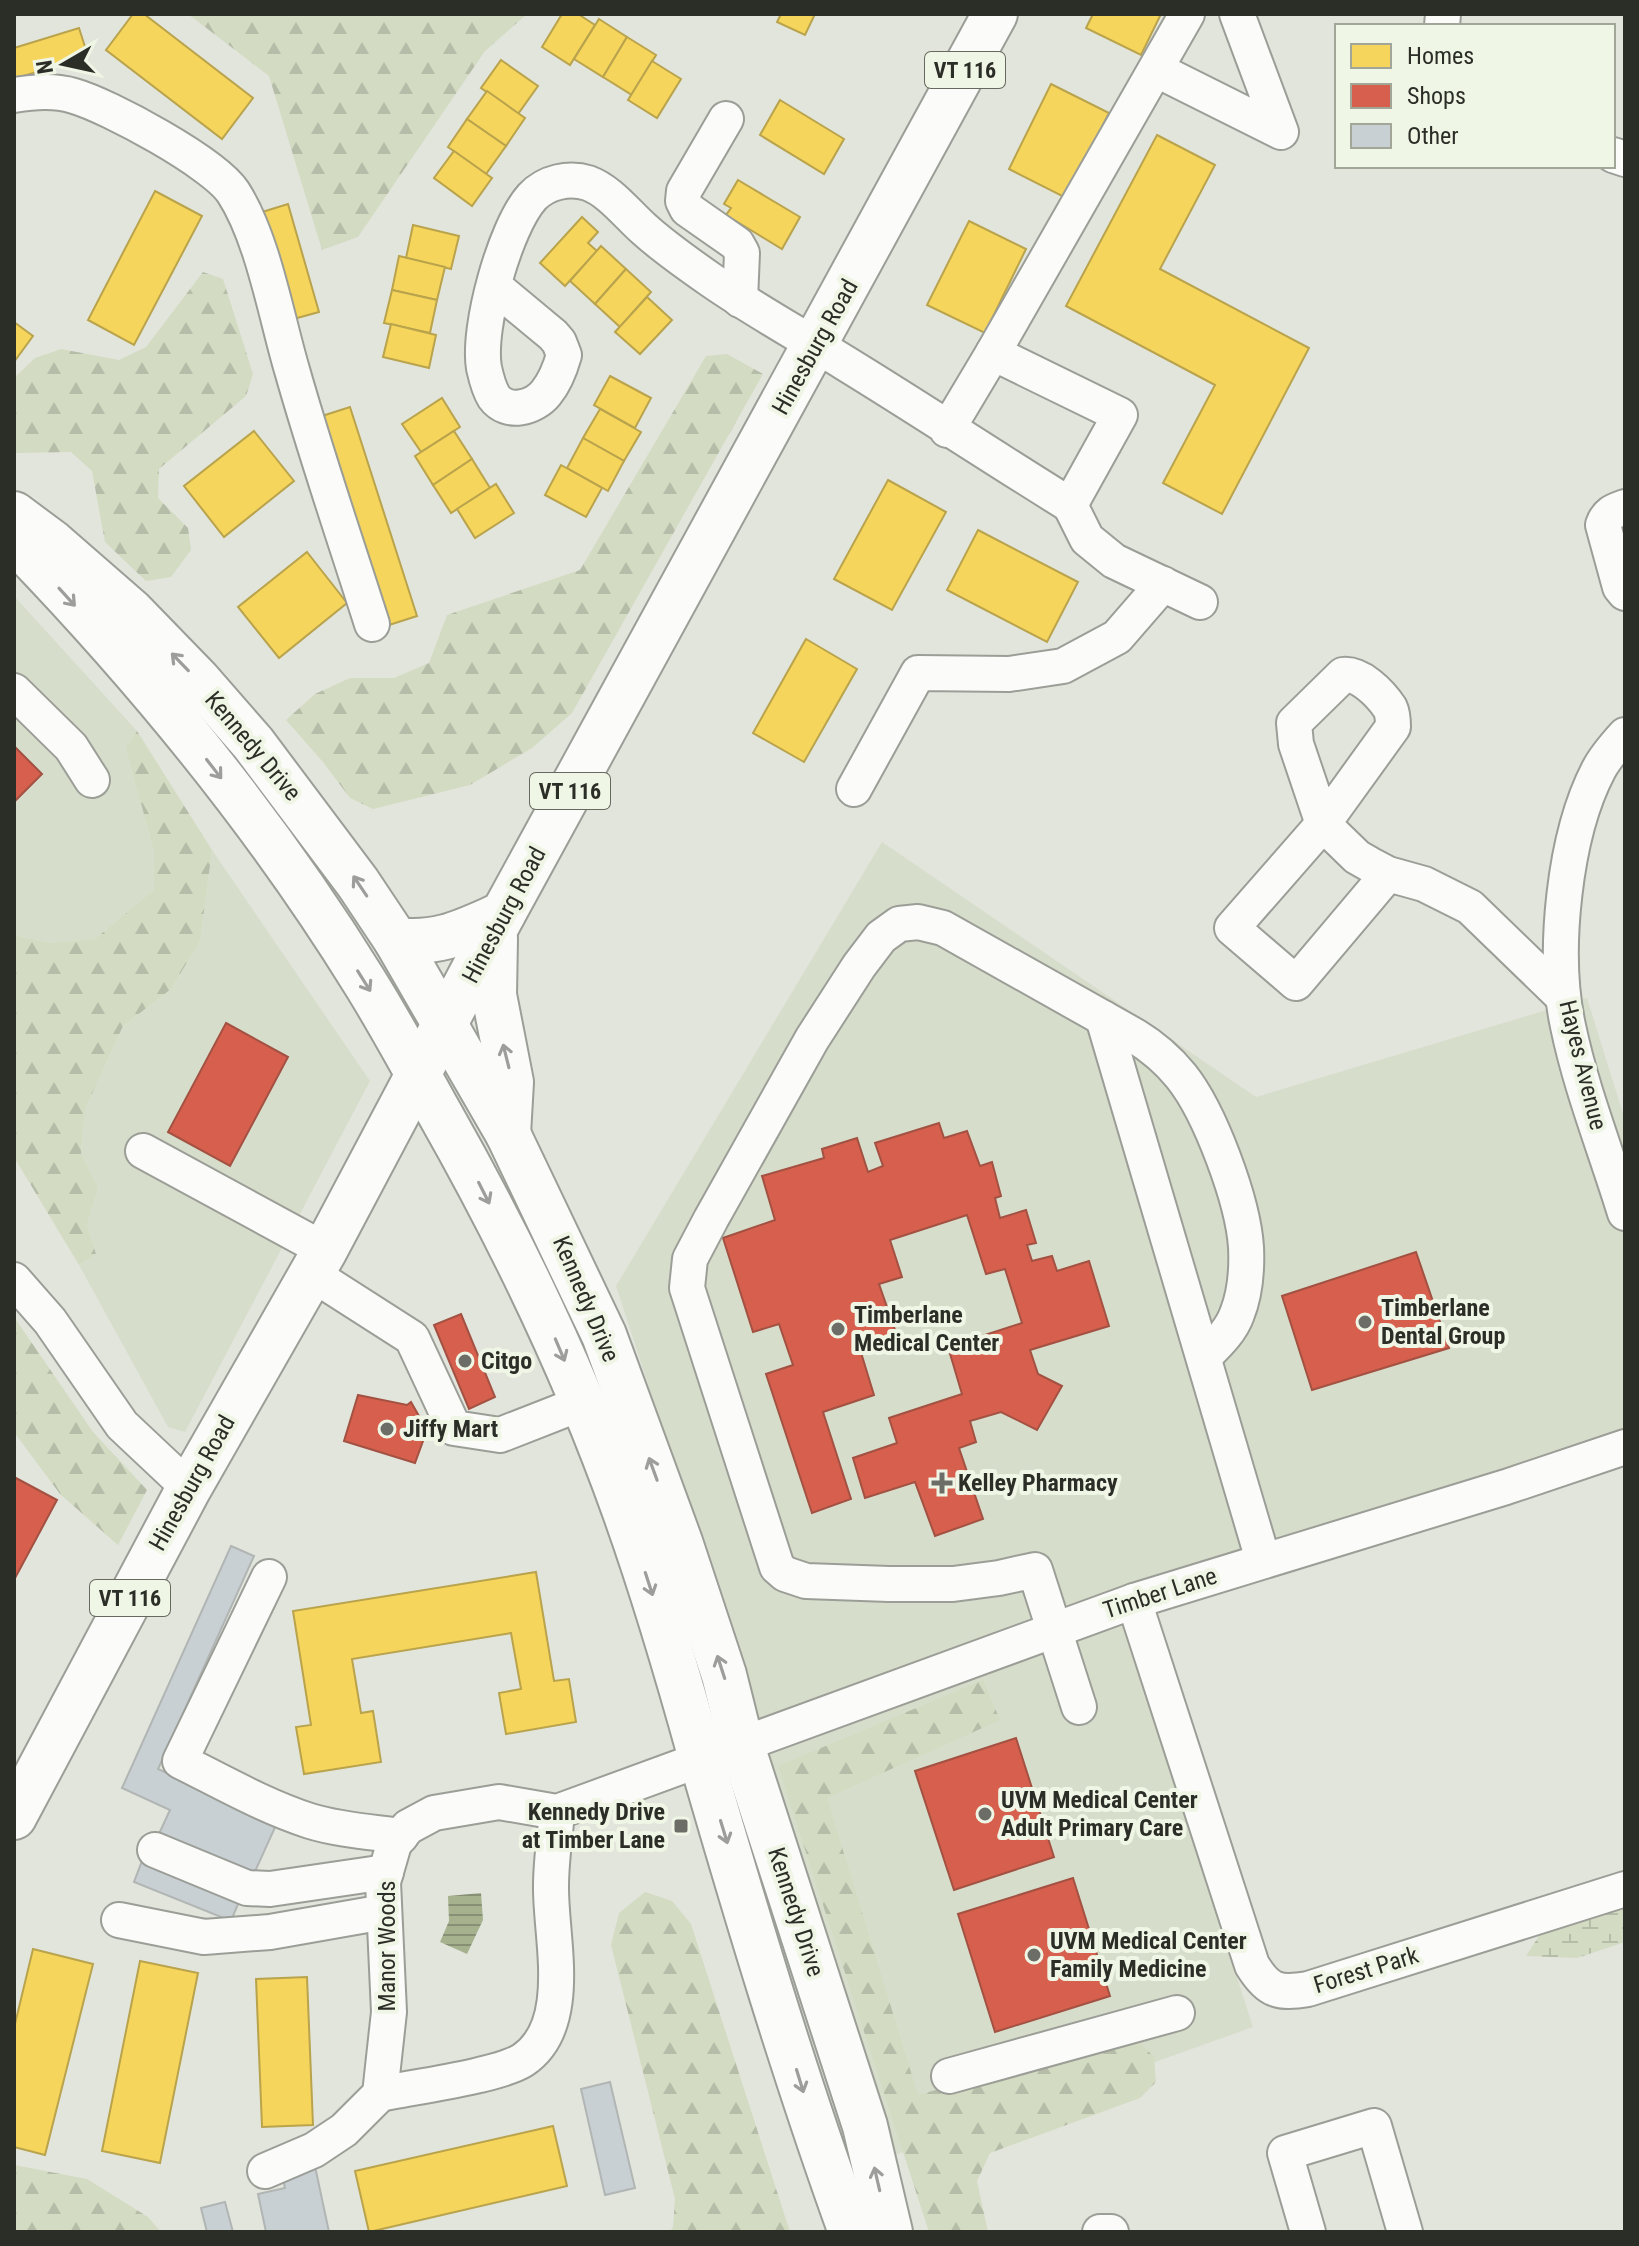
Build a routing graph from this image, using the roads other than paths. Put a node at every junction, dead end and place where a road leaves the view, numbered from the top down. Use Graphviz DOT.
graph roads {
  1 [pos="995,14"];
  2 [pos="1187,14"];
  3 [pos="1237,14"];
  4 [pos="1157,70"];
  5 [pos="14,95"];
  6 [pos="726,119"];
  7 [pos="494,286"];
  8 [pos="740,300"];
  9 [pos="816,347"];
  10 [pos="993,353"];
  11 [pos="947,430"];
  12 [pos="1070,505"];
  13 [pos="1625,507"];
  14 [pos="16,540"];
  15 [pos="1163,584"];
  16 [pos="1625,593"];
  17 [pos="1200,602"];
  18 [pos="372,624"];
  19 [pos="14,691"];
  20 [pos="1625,735"];
  21 [pos="92,780"];
  22 [pos="854,789"];
  23 [pos="1388,874"];
  24 [pos="500,922"];
  25 [pos="396,940"];
  26 [pos="1563,997"];
  27 [pos="1103,1018"];
  28 [pos="445,1024"];
  29 [pos="419,1075"];
  30 [pos="508,1134"];
  31 [pos="454,1137"];
  32 [pos="1615,1146"];
  33 [pos="143,1151"];
  34 [pos="375,1159"];
  35 [pos="1625,1213"];
  36 [pos="319,1262"];
  37 [pos="14,1280"];
  38 [pos="1204,1357"];
  39 [pos="582,1403"];
  40 [pos="1625,1447"];
  41 [pos="189,1488"];
  42 [pos="1263,1560"];
  43 [pos="269,1577"];
  44 [pos="1134,1601"];
  45 [pos="1054,1629"];
  46 [pos="1079,1707"];
  47 [pos="741,1743"];
  48 [pos="701,1757"];
  49 [pos="25,1770"];
  50 [pos="557,1812"];
  51 [pos="14,1817"];
  52 [pos="401,1836"];
  53 [pos="155,1850"];
  54 [pos="386,1872"];
  55 [pos="1625,1889"];
  56 [pos="384,1912"];
  57 [pos="119,1920"];
  58 [pos="1177,2013"];
  59 [pos="949,2076"];
  60 [pos="380,2094"];
  61 [pos="265,2171"];
  62 [pos="851,2232"];
  63 [pos="890,2232"];
  64 [pos="1100,2232"];
  65 [pos="1111,2232"];
  66 [pos="1308,2232"];
  67 [pos="1405,2232"];
  1 -- 9 [label="main road, Hinesburg Road / VT 116"];
  2 -- 4 [label="street"];
  3 -- 4 [label="street"];
  4 -- 10 [label="street"];
  5 -- 18 [label="street"];
  6 -- 8 [label="street"];
  7 -- 8 [label="street"];
  8 -- 9 [label="street"];
  9 -- 11 [label="street"];
  9 -- 24 [label="main road, Hinesburg Road / VT 116"];
  10 -- 11 [label="street"];
  10 -- 12 [label="street"];
  11 -- 12 [label="street"];
  12 -- 15 [label="street"];
  13 -- 16 [label="street"];
  25 -- 14 [label="main road, Kennedy Drive, one-way"];
  14 -- 29 [label="main road, Kennedy Drive, one-way"];
  15 -- 17 [label="street"];
  15 -- 22 [label="street"];
  19 -- 21 [label="street"];
  20 -- 26 [label="street, Hayes Avenue"];
  23 -- 23 [label="street"];
  23 -- 26 [label="street"];
  24 -- 25 [label="main road"];
  24 -- 28 [label="main road, Hinesburg Road / VT 116"];
  30 -- 24 [label="main road, one-way"];
  25 -- 28 [label="main road, Kennedy Drive"];
  26 -- 32 [label="street, Hayes Avenue"];
  27 -- 38 [label="street"];
  27 -- 38 [label="street"];
  27 -- 45 [label="street"];
  28 -- 29 [label="main road, Hinesburg Road / VT 116"];
  28 -- 30 [label="main road, Kennedy Drive"];
  29 -- 31 [label="main road, Kennedy Drive"];
  29 -- 34 [label="main road, Hinesburg Road / VT 116"];
  47 -- 30 [label="main road, Kennedy Drive, one-way"];
  31 -- 34 [label="main road"];
  31 -- 39 [label="main road, Kennedy Drive, one-way"];
  32 -- 35 [label="street, Hayes Avenue"];
  33 -- 36 [label="street"];
  34 -- 36 [label="main road, Hinesburg Road / VT 116"];
  36 -- 39 [label="street"];
  36 -- 41 [label="main road, Hinesburg Road / VT 116"];
  37 -- 41 [label="street"];
  38 -- 42 [label="street"];
  39 -- 48 [label="main road, Kennedy Drive, one-way"];
  40 -- 42 [label="street, Timber Lane"];
  41 -- 49 [label="main road, Hinesburg Road / VT 116"];
  42 -- 44 [label="street, Timber Lane"];
  43 -- 52 [label="street"];
  44 -- 45 [label="street, Timber Lane"];
  44 -- 55 [label="street, Forest Park"];
  45 -- 46 [label="street"];
  45 -- 47 [label="street, Timber Lane"];
  47 -- 48 [label="street, Timber Lane"];
  63 -- 47 [label="main road, Kennedy Drive, one-way"];
  48 -- 50 [label="street"];
  48 -- 62 [label="main road, Kennedy Drive, one-way"];
  49 -- 51 [label="main road, Hinesburg Road / VT 116"];
  50 -- 52 [label="street"];
  50 -- 60 [label="street"];
  52 -- 54 [label="street, Manor Woods"];
  53 -- 54 [label="street"];
  54 -- 56 [label="street, Manor Woods"];
  56 -- 57 [label="street"];
  56 -- 60 [label="street, Manor Woods"];
  58 -- 59 [label="street"];
  60 -- 61 [label="street"];
  64 -- 65 [label="street"];
  66 -- 67 [label="street"];
}
